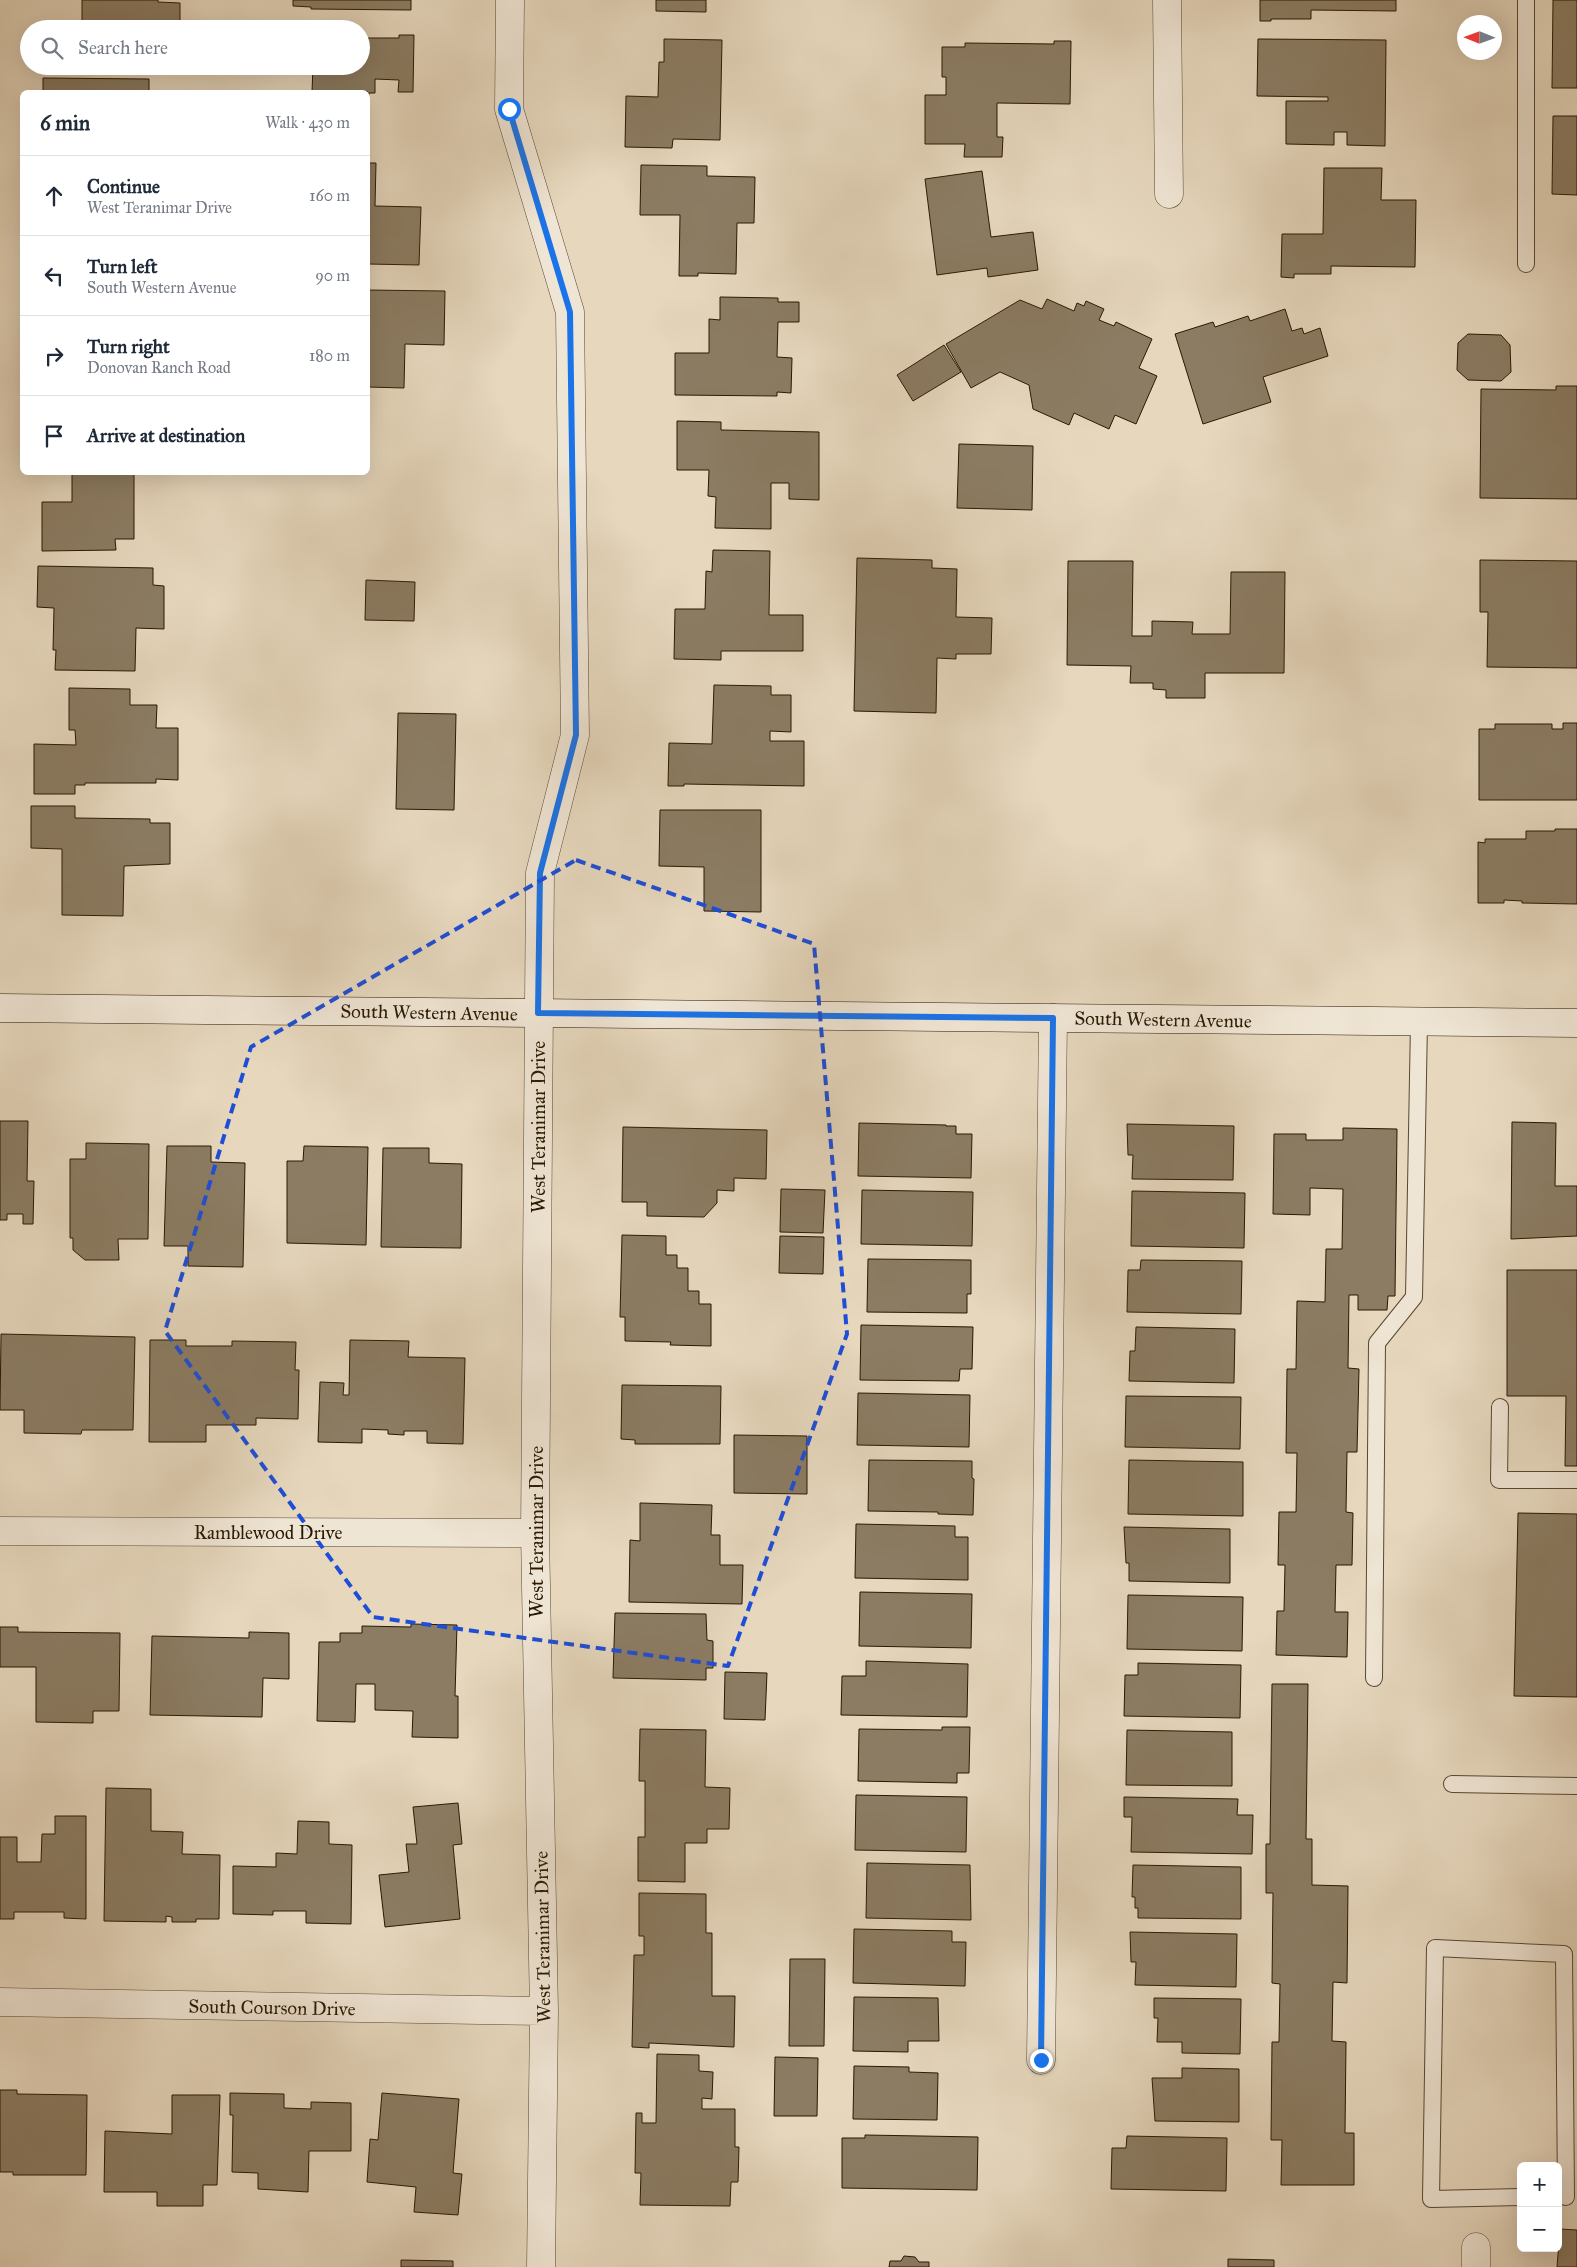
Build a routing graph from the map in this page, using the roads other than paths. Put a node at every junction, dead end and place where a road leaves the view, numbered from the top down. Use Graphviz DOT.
graph roads {
  1 [pos="510,0"];
  2 [pos="1167,0"];
  3 [pos="1526,0"];
  4 [pos="1169,194"];
  5 [pos="1526,264"];
  6 [pos="0,1008"];
  7 [pos="538,1013"];
  8 [pos="1053,1018"];
  9 [pos="1419,1022"];
  10 [pos="1577,1023"];
  11 [pos="1500,1407"];
  12 [pos="1577,1480"];
  13 [pos="0,1531"];
  14 [pos="535,1533"];
  15 [pos="1374,1678"];
  16 [pos="1452,1784"];
  17 [pos="1577,1786"];
  18 [pos="0,2002"];
  19 [pos="544,2011"];
  20 [pos="1041,2060"];
  21 [pos="1517,2197"];
  22 [pos="1567,2197"];
  23 [pos="541,2267"];
  1 -- 7 [label="street, West Teranimar Drive"];
  2 -- 4 [label="street"];
  3 -- 5 [label="lane"];
  6 -- 7 [label="street, South Western Avenue"];
  7 -- 8 [label="street, South Western Avenue"];
  7 -- 14 [label="street, West Teranimar Drive"];
  8 -- 9 [label="street, South Western Avenue"];
  8 -- 20 [label="street"];
  9 -- 10 [label="street, South Western Avenue"];
  9 -- 15 [label="lane"];
  11 -- 12 [label="lane"];
  13 -- 14 [label="street, Ramblewood Drive"];
  14 -- 19 [label="street, West Teranimar Drive"];
  16 -- 17 [label="lane"];
  18 -- 19 [label="street, South Courson Drive"];
  19 -- 23 [label="street, West Teranimar Drive"];
  21 -- 22 [label="lane"];
}
